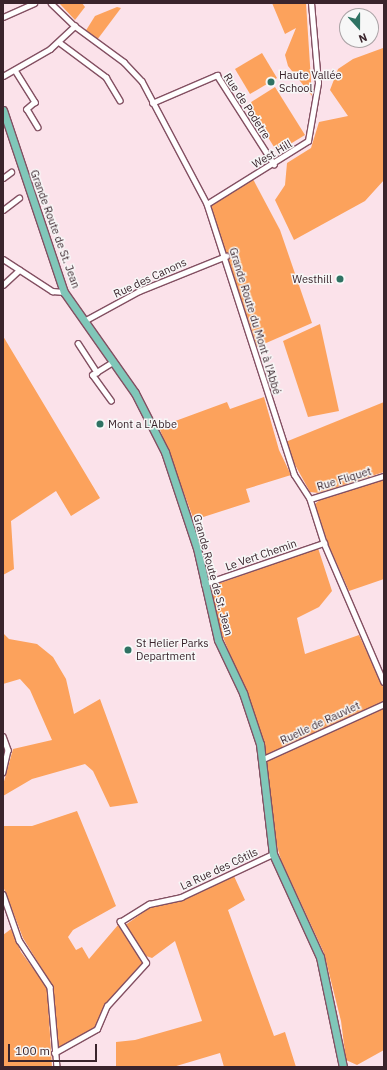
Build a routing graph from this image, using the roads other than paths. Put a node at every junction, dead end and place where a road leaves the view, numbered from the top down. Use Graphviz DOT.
graph roads {
  1 [pos="34,3"];
  2 [pos="51,3"];
  3 [pos="311,3"];
  4 [pos="3,17"];
  5 [pos="75,26"];
  6 [pos="59,42"];
  7 [pos="15,70"];
  8 [pos="3,76"];
  9 [pos="120,100"];
  10 [pos="152,103"];
  11 [pos="3,110"];
  12 [pos="38,127"];
  13 [pos="274,164"];
  14 [pos="11,172"];
  15 [pos="3,178"];
  16 [pos="20,198"];
  17 [pos="207,204"];
  18 [pos="3,210"];
  19 [pos="226,256"];
  20 [pos="3,259"];
  21 [pos="19,270"];
  22 [pos="3,285"];
  23 [pos="64,292"];
  24 [pos="84,321"];
  25 [pos="78,343"];
  26 [pos="114,362"];
  27 [pos="97,372"];
  28 [pos="111,401"];
  29 [pos="384,476"];
  30 [pos="310,499"];
  31 [pos="324,543"];
  32 [pos="204,584"];
  33 [pos="384,682"];
  34 [pos="384,704"];
  35 [pos="3,736"];
  36 [pos="263,759"];
  37 [pos="3,772"];
  38 [pos="273,854"];
  39 [pos="3,894"];
  40 [pos="54,1053"];
  41 [pos="57,1067"];
  42 [pos="343,1067"];
  1 -- 4 [label="street"];
  2 -- 5 [label="street, Grande Route du Mont à l'Abbé"];
  3 -- 13 [label="street, West Hill"];
  5 -- 6 [label="street"];
  5 -- 10 [label="street, Grande Route du Mont à l'Abbé"];
  6 -- 7 [label="street"];
  6 -- 9 [label="street"];
  7 -- 8 [label="street"];
  7 -- 12 [label="street"];
  10 -- 13 [label="street, Rue de Podetre"];
  10 -- 17 [label="street, Grande Route du Mont à l'Abbé"];
  11 -- 23 [label="main road, Grande Route de St. Jean"];
  13 -- 17 [label="street, West Hill"];
  14 -- 15 [label="street"];
  16 -- 18 [label="street"];
  17 -- 19 [label="street, Grande Route du Mont à l'Abbé"];
  19 -- 24 [label="street, Rue des Canons"];
  19 -- 30 [label="street, Grande Route du Mont à l'Abbé"];
  20 -- 21 [label="street"];
  21 -- 22 [label="street"];
  21 -- 23 [label="street"];
  23 -- 24 [label="main road, Grande Route de St. Jean"];
  24 -- 26 [label="main road, Grande Route de St. Jean"];
  25 -- 27 [label="street"];
  26 -- 27 [label="street"];
  26 -- 32 [label="main road, Grande Route de St. Jean"];
  27 -- 28 [label="street"];
  29 -- 30 [label="street, Rue Fliquet"];
  30 -- 31 [label="street, Grande Route du Mont à l'Abbé"];
  31 -- 32 [label="street, Le Vert Chemin"];
  31 -- 33 [label="street, Grande Route du Mont à l'Abbé"];
  32 -- 36 [label="main road, Grande Route de St. Jean"];
  34 -- 36 [label="street, Ruelle de Rauvlet"];
  35 -- 37 [label="street"];
  36 -- 38 [label="main road, Grande Route de St. Jean"];
  38 -- 40 [label="street, La Rue des Côtils"];
  38 -- 42 [label="main road, Grande Route de St. Jean"];
  39 -- 40 [label="street"];
  40 -- 41 [label="street"];
}
